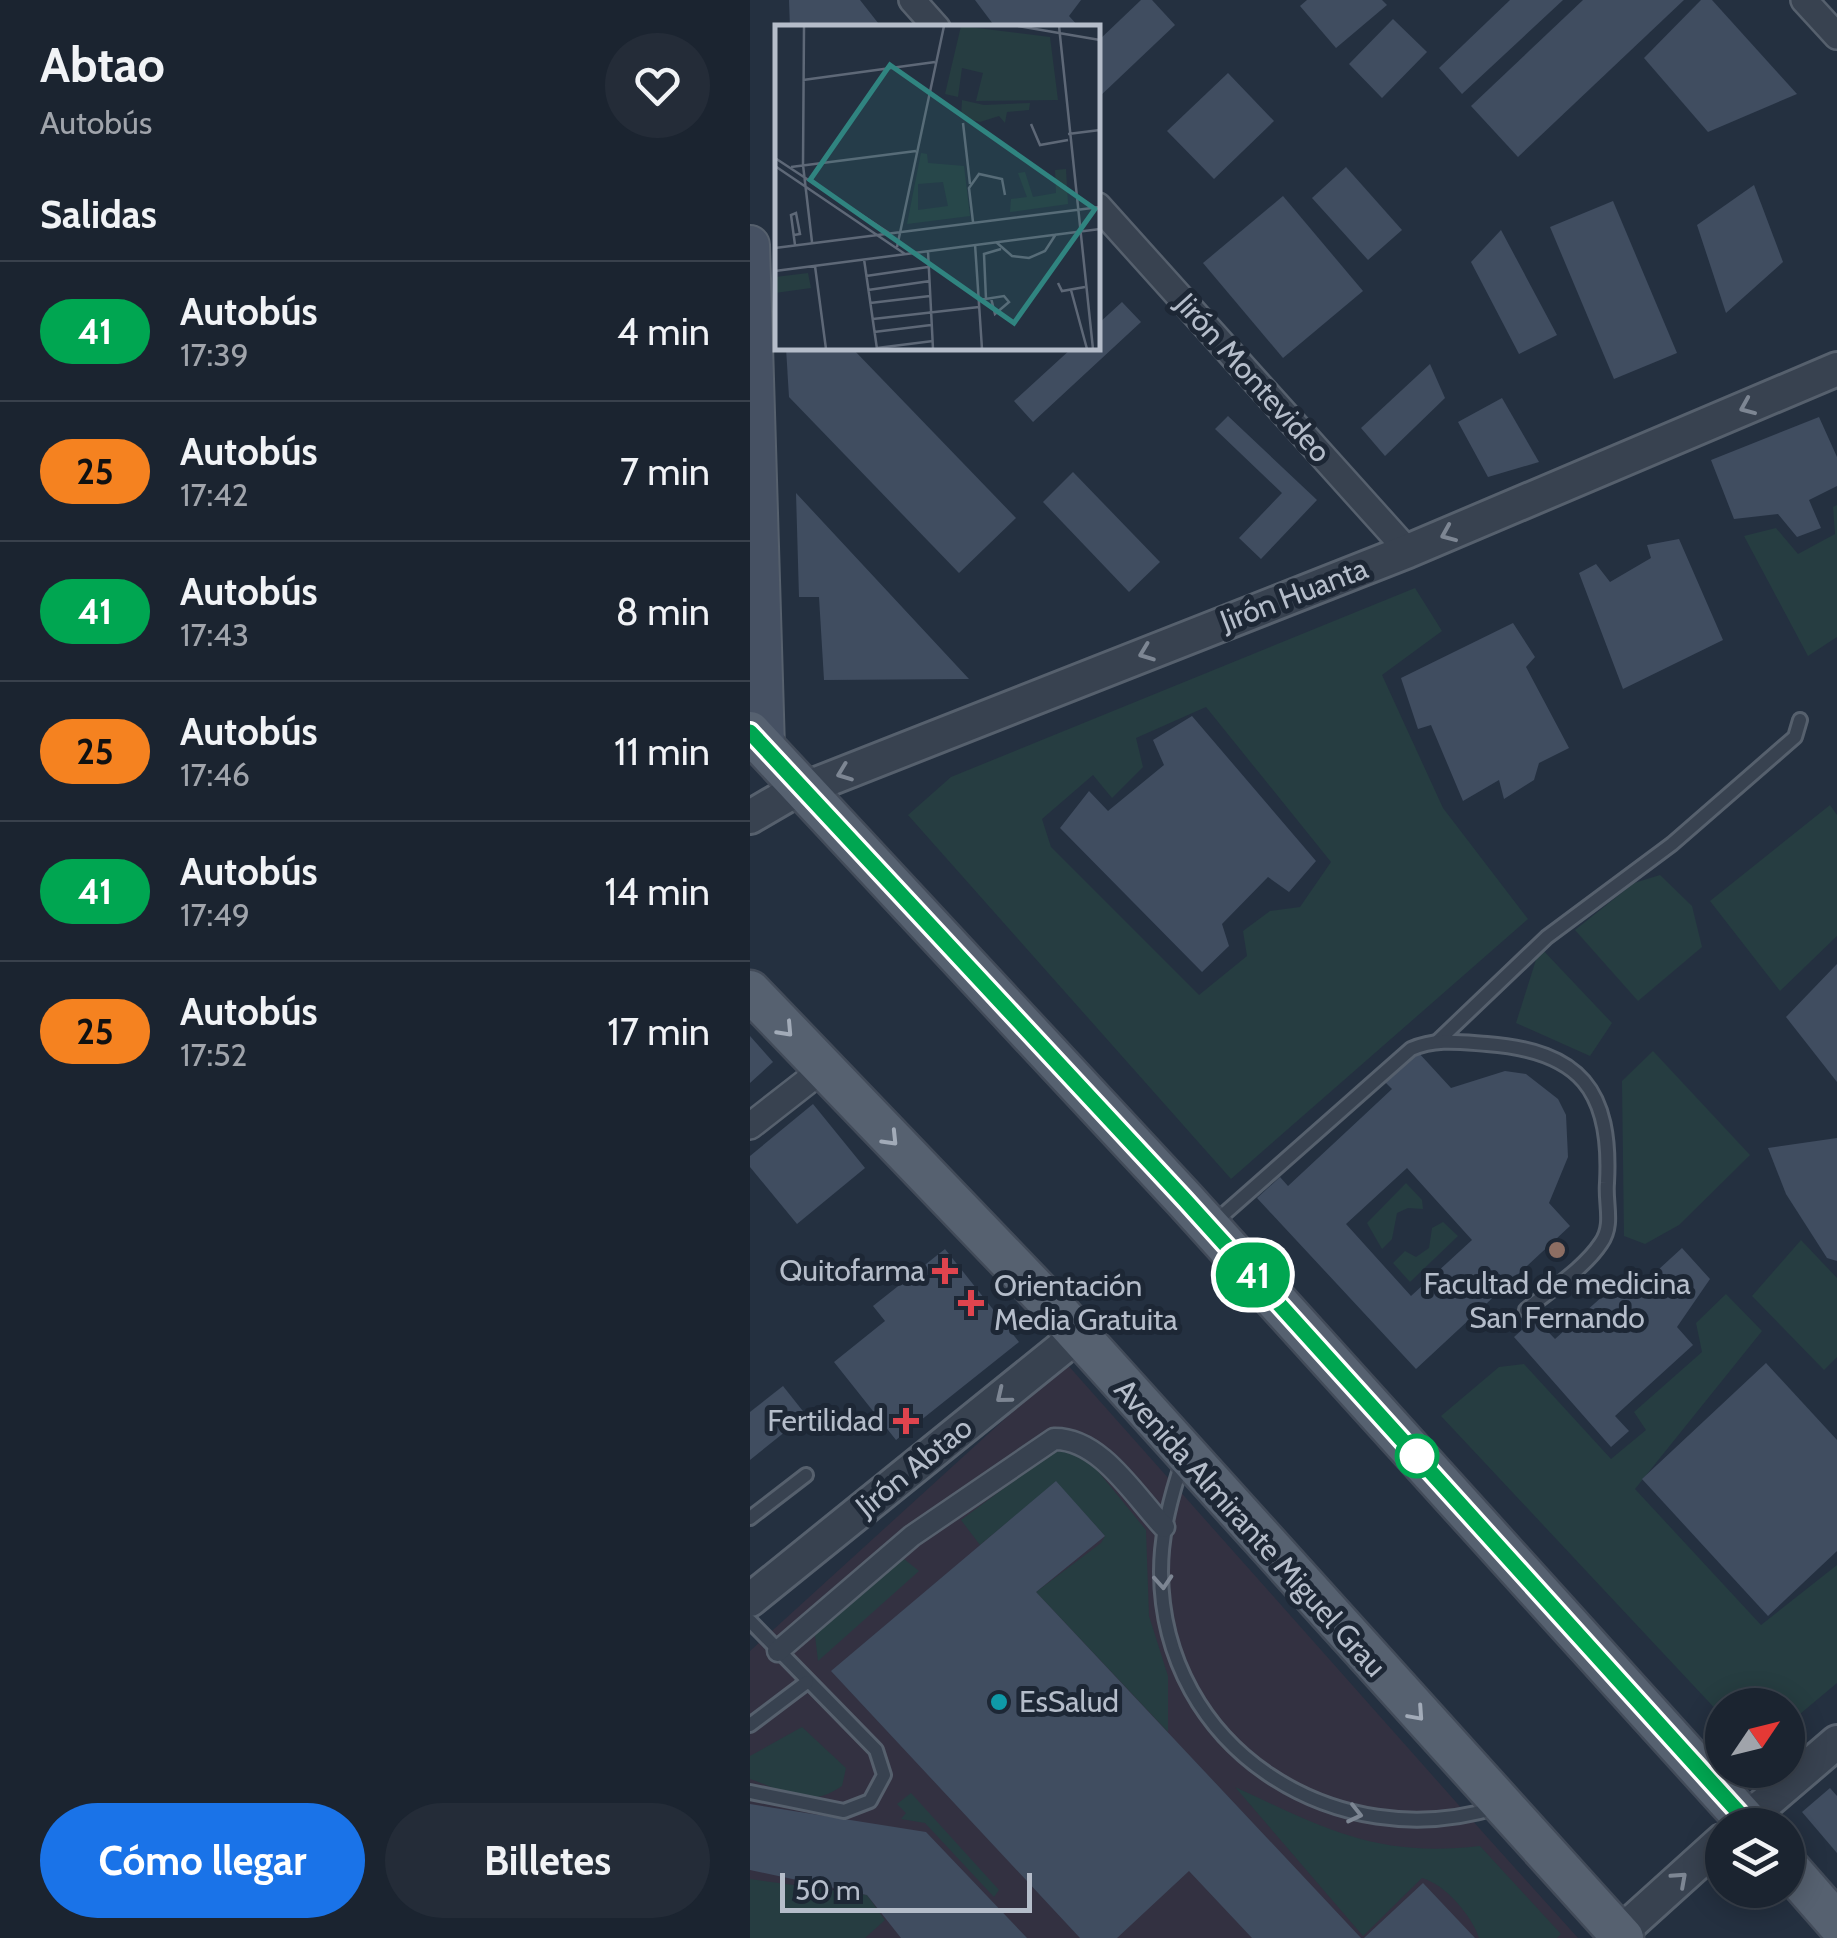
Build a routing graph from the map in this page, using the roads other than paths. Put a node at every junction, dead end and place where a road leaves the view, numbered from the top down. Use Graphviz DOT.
graph roads {
  1 [pos="912,0"];
  2 [pos="1804,0"];
  3 [pos="933,25"];
  4 [pos="1837,36"];
  5 [pos="1100,208"];
  6 [pos="750,244"];
  7 [pos="1837,369"];
  8 [pos="753,426"];
  9 [pos="1408,551"];
  10 [pos="1800,720"];
  11 [pos="758,740"];
  12 [pos="794,793"];
  13 [pos="750,817"];
  14 [pos="750,991"];
  15 [pos="1438,1041"];
  16 [pos="823,1069"];
  17 [pos="750,1126"];
  18 [pos="1210,1227"];
  19 [pos="1526,1310"];
  20 [pos="1078,1335"];
  21 [pos="1185,1455"];
  22 [pos="806,1474"];
  23 [pos="750,1518"];
  24 [pos="1164,1527"];
  25 [pos="750,1600"];
  26 [pos="750,1621"];
  27 [pos="778,1651"];
  28 [pos="807,1682"];
  29 [pos="750,1726"];
  30 [pos="1837,1742"];
  31 [pos="750,1792"];
  32 [pos="1501,1806"];
  33 [pos="1722,1808"];
  34 [pos="1763,1808"];
  35 [pos="1705,1859"];
  36 [pos="1805,1886"];
  37 [pos="1837,1923"];
  38 [pos="1623,1932"];
  1 -- 3 [label="street"];
  2 -- 4 [label="street"];
  5 -- 9 [label="street, Jirón Montevideo"];
  6 -- 8 [label="main road"];
  7 -- 9 [label="street, Jirón Huanta, one-way"];
  8 -- 11 [label="main road"];
  9 -- 12 [label="street, Jirón Huanta, one-way"];
  10 -- 15 [label="lane"];
  11 -- 12 [label="main road"];
  12 -- 13 [label="street, Jirón Huanta"];
  12 -- 18 [label="main road"];
  14 -- 16 [label="main road, Avenida Almirante Miguel Grau, one-way"];
  15 -- 18 [label="lane"];
  15 -- 19 [label="lane"];
  16 -- 17 [label="street"];
  16 -- 20 [label="main road, Avenida Almirante Miguel Grau, one-way"];
  18 -- 33 [label="main road"];
  20 -- 21 [label="main road, Avenida Almirante Miguel Grau"];
  20 -- 25 [label="street, Jirón Abtao, one-way"];
  21 -- 24 [label="lane"];
  21 -- 32 [label="main road, Avenida Almirante Miguel Grau, one-way"];
  22 -- 23 [label="lane"];
  24 -- 27 [label="street"];
  24 -- 32 [label="lane, one-way"];
  26 -- 27 [label="lane"];
  27 -- 28 [label="lane"];
  28 -- 29 [label="lane"];
  28 -- 31 [label="lane"];
  30 -- 34 [label="street"];
  32 -- 38 [label="main road, Avenida Almirante Miguel Grau"];
  38 -- 35 [label="street, one-way"];
  36 -- 37 [label="main road"];
}
